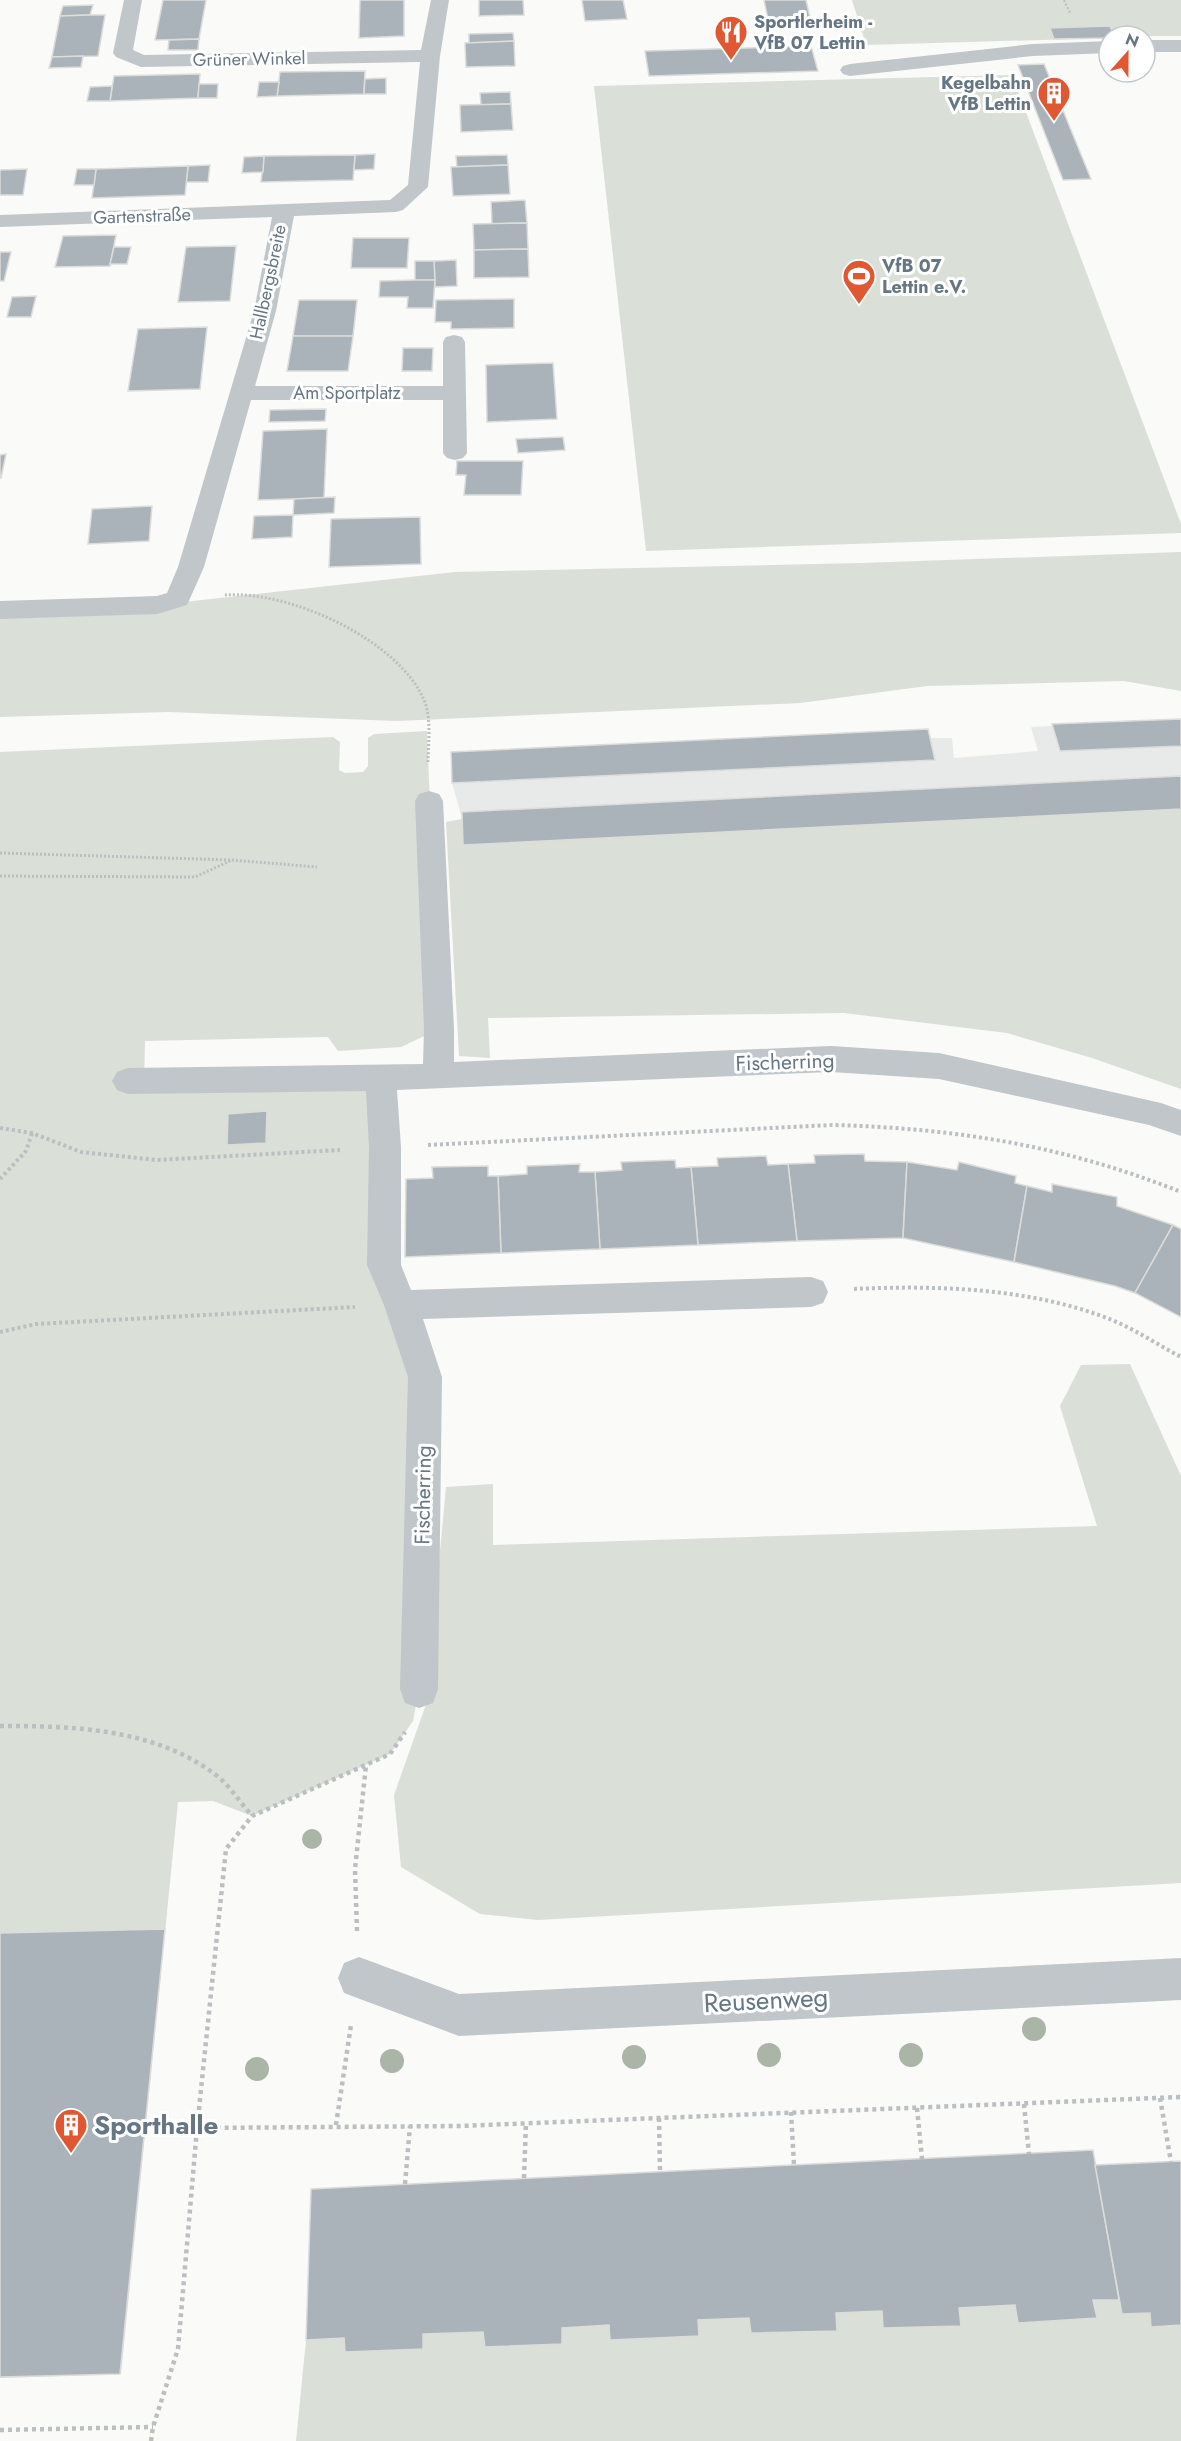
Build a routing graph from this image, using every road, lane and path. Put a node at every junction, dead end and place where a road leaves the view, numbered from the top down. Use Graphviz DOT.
graph roads {
  1 [pos="133,0"];
  2 [pos="440,0"];
  3 [pos="1157,46"];
  4 [pos="1181,46"];
  5 [pos="1097,47"];
  6 [pos="430,56"];
  7 [pos="850,70"];
  8 [pos="284,212"];
  9 [pos="0,221"];
  10 [pos="454,342"];
  11 [pos="240,393"];
  12 [pos="454,393"];
  13 [pos="455,453"];
  14 [pos="178,599"];
  15 [pos="0,610"];
  16 [pos="428,745"];
  17 [pos="429,801"];
  18 [pos="0,853"];
  19 [pos="232,860"];
  20 [pos="316,867"];
  21 [pos="0,876"];
  22 [pos="438,1075"];
  23 [pos="381,1078"];
  24 [pos="128,1081"];
  25 [pos="1181,1123"];
  26 [pos="0,1128"];
  27 [pos="32,1134"];
  28 [pos="385,1147"];
  29 [pos="0,1179"];
  30 [pos="1181,1192"];
  31 [pos="811,1292"];
  32 [pos="401,1305"];
  33 [pos="0,1332"];
  34 [pos="1181,1357"];
  35 [pos="419,1689"];
  36 [pos="0,1726"];
  37 [pos="252,1816"];
  38 [pos="358,1978"];
  39 [pos="1181,1979"];
  40 [pos="1181,2097"];
  41 [pos="1160,2098"];
  42 [pos="1023,2104"];
  43 [pos="917,2108"];
  44 [pos="791,2112"];
  45 [pos="659,2118"];
  46 [pos="526,2123"];
  47 [pos="410,2126"];
  48 [pos="197,2128"];
  49 [pos="145,2134"];
  50 [pos="1029,2154"];
  51 [pos="922,2159"];
  52 [pos="1171,2162"];
  53 [pos="794,2165"];
  54 [pos="660,2171"];
  55 [pos="524,2178"];
  56 [pos="405,2184"];
  57 [pos="153,2427"];
  58 [pos="0,2430"];
  59 [pos="151,2441"];
  1 -- 6 [label="street, Grüner Winkel"];
  2 -- 6 [label="street, Hallbergsbreite"];
  3 -- 4 [label="street"];
  5 -- 7 [label="street"];
  6 -- 8 [label="street, Hallbergsbreite"];
  8 -- 9 [label="street, Gartenstraße"];
  8 -- 11 [label="street, Hallbergsbreite"];
  10 -- 12 [label="street"];
  11 -- 12 [label="street, Am Sportplatz"];
  11 -- 14 [label="street, Hallbergsbreite"];
  12 -- 13 [label="street"];
  14 -- 15 [label="street"];
  14 -- 16 [label="path"];
  17 -- 22 [label="street"];
  18 -- 19 [label="path"];
  19 -- 20 [label="path"];
  19 -- 21 [label="path"];
  22 -- 23 [label="street, Fischerring"];
  22 -- 25 [label="street, Fischerring"];
  23 -- 24 [label="street, Fischerring"];
  23 -- 28 [label="street, Fischerring"];
  26 -- 27 [label="path"];
  27 -- 28 [label="path"];
  27 -- 29 [label="path"];
  28 -- 30 [label="path"];
  28 -- 32 [label="street, Fischerring"];
  31 -- 32 [label="street"];
  31 -- 34 [label="path"];
  32 -- 33 [label="path"];
  32 -- 35 [label="street, Fischerring"];
  35 -- 37 [label="path"];
  36 -- 37 [label="path"];
  37 -- 48 [label="path"];
  38 -- 39 [label="street, Reusenweg"];
  40 -- 41 [label="path"];
  41 -- 42 [label="path"];
  41 -- 52 [label="path"];
  42 -- 43 [label="path"];
  42 -- 50 [label="path"];
  43 -- 44 [label="path"];
  43 -- 51 [label="path"];
  44 -- 45 [label="path"];
  44 -- 53 [label="path"];
  45 -- 46 [label="path"];
  45 -- 54 [label="path"];
  46 -- 47 [label="path"];
  46 -- 55 [label="path"];
  47 -- 48 [label="path"];
  47 -- 56 [label="path"];
  48 -- 49 [label="path"];
  48 -- 57 [label="path"];
  57 -- 58 [label="path"];
  57 -- 59 [label="path"];
}
